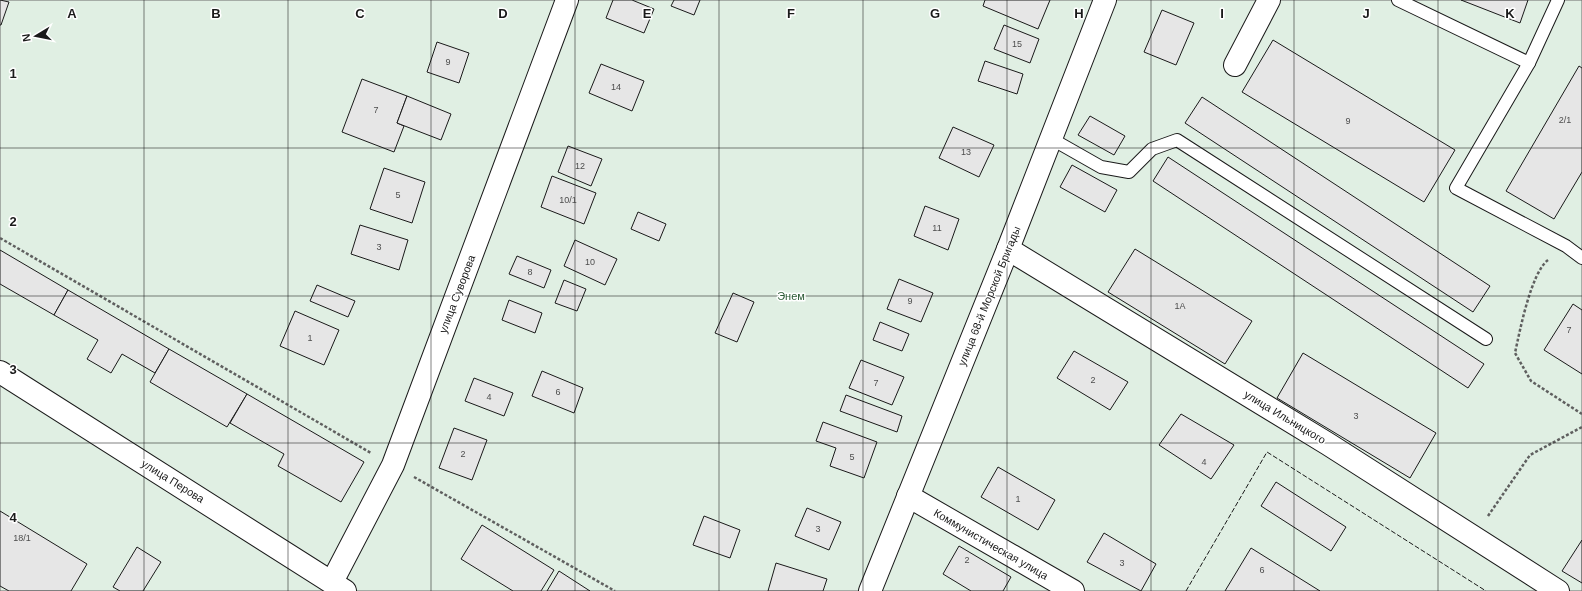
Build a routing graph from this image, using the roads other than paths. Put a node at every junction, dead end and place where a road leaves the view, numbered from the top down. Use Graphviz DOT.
graph roads {
  1 [pos="567,0"];
  2 [pos="1105,0"];
  3 [pos="1269,0"];
  4 [pos="1398,0"];
  5 [pos="1558,0"];
  6 [pos="1529,63"];
  7 [pos="1235,65"];
  8 [pos="1050,138"];
  9 [pos="1008,249"];
  10 [pos="1582,258"];
  11 [pos="1486,339"];
  12 [pos="0,372"];
  13 [pos="908,496"];
  14 [pos="339,587"];
  15 [pos="870,591"];
  16 [pos="1073,591"];
  17 [pos="1558,591"];
  1 -- 14 [label="main road, улица Суворова"];
  2 -- 8 [label="main road, улица 68-й Морской Бригады"];
  3 -- 7 [label="main road"];
  4 -- 6 [label="lane"];
  5 -- 6 [label="lane"];
  6 -- 10 [label="lane"];
  8 -- 9 [label="main road, улица 68-й Морской Бригады"];
  8 -- 11 [label="lane"];
  9 -- 13 [label="main road, улица 68-й Морской Бригады"];
  9 -- 17 [label="main road, улица Ильницкого"];
  12 -- 14 [label="main road, улица Перова"];
  13 -- 15 [label="main road, улица 68-й Морской Бригады"];
  13 -- 16 [label="main road, Коммунистическая улица"];
}
